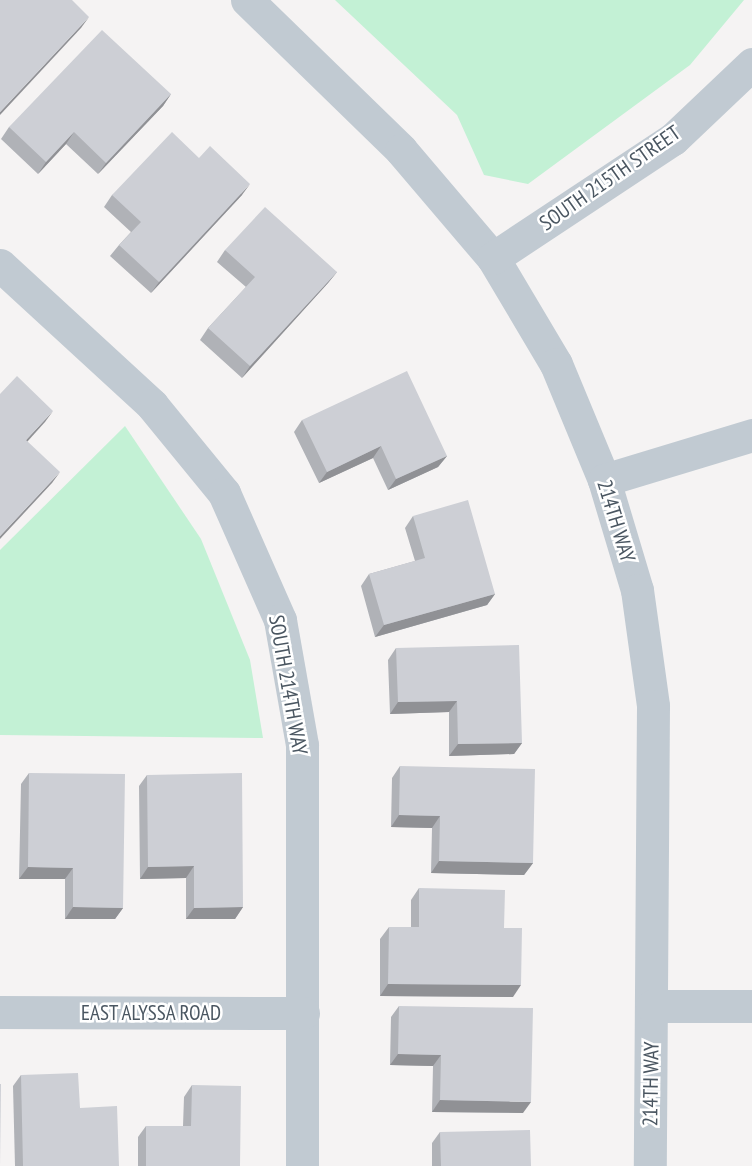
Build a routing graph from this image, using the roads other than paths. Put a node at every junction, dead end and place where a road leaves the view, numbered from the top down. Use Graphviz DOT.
graph roads {
  1 [pos="247,0"];
  2 [pos="752,64"];
  3 [pos="493,258"];
  4 [pos="0,265"];
  5 [pos="752,435"];
  6 [pos="604,480"];
  7 [pos="652,1006"];
  8 [pos="752,1006"];
  9 [pos="0,1012"];
  10 [pos="303,1013"];
  11 [pos="302,1166"];
  12 [pos="650,1166"];
  1 -- 3 [label="street, 214TH WAY"];
  2 -- 3 [label="street, SOUTH 215TH STREET"];
  3 -- 6 [label="street, 214TH WAY"];
  4 -- 10 [label="street, SOUTH 214TH WAY"];
  5 -- 6 [label="street"];
  6 -- 7 [label="street, 214TH WAY"];
  7 -- 8 [label="street"];
  7 -- 12 [label="street, 214TH WAY"];
  9 -- 10 [label="street, EAST ALYSSA ROAD"];
  10 -- 11 [label="street, SOUTH 214TH WAY"];
}
